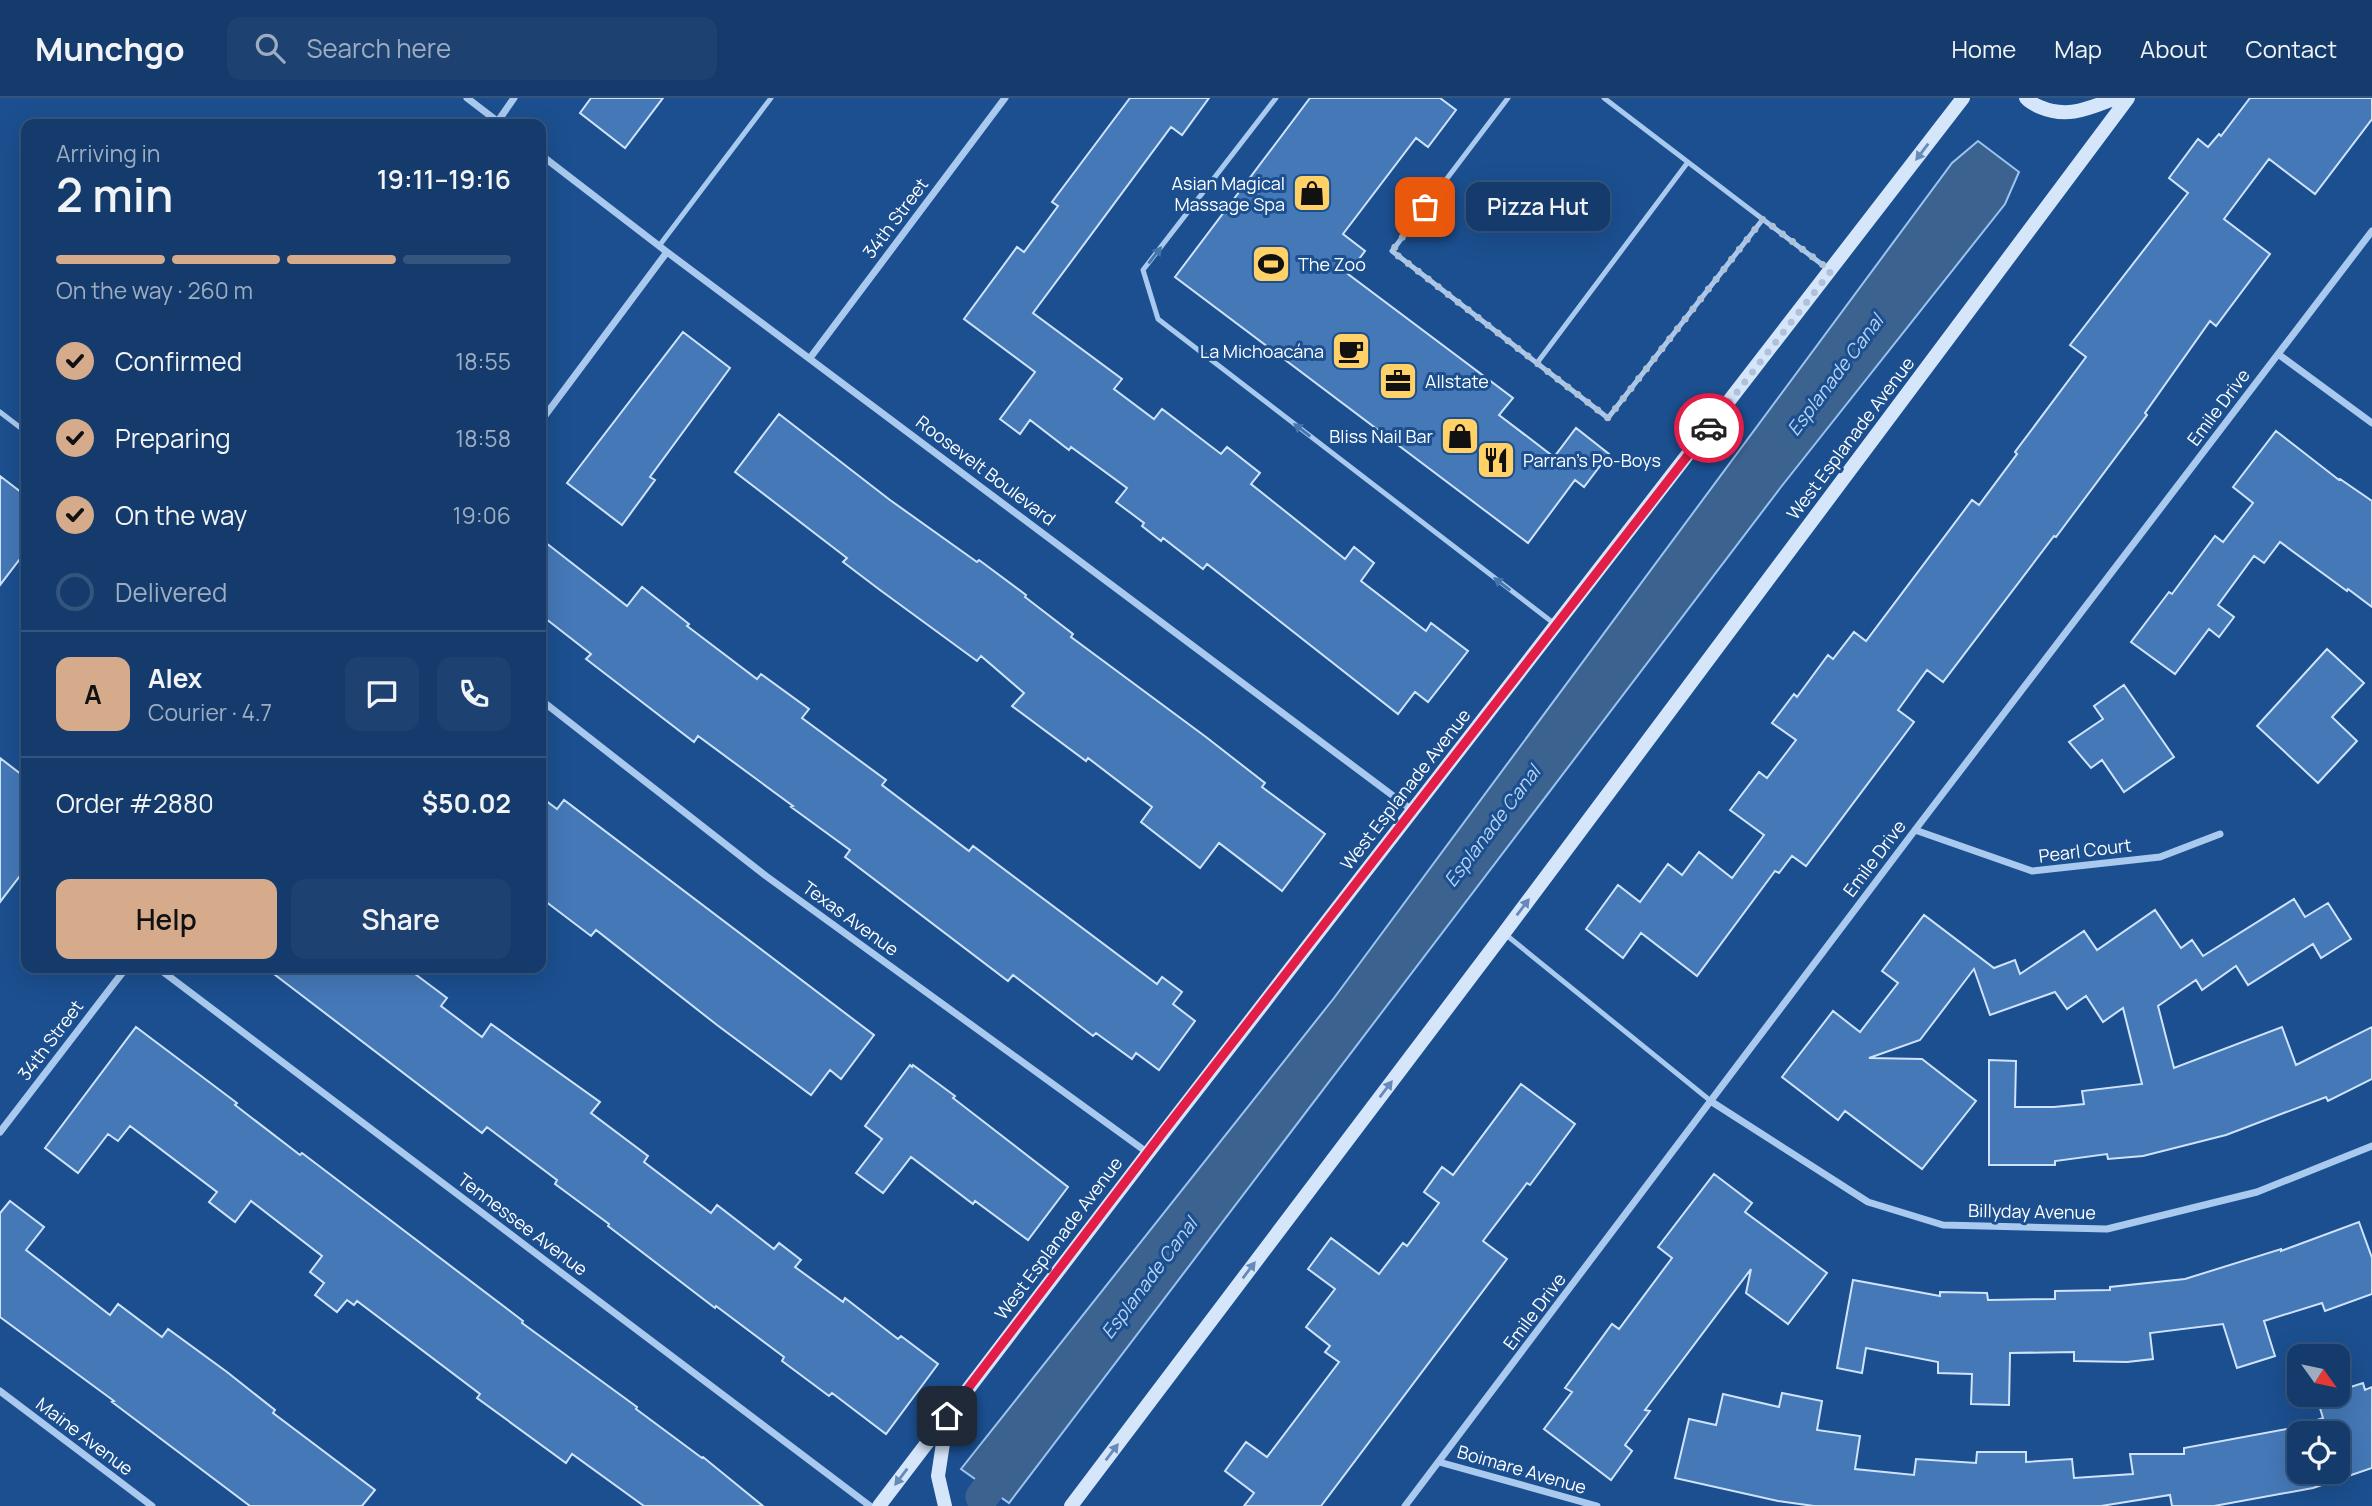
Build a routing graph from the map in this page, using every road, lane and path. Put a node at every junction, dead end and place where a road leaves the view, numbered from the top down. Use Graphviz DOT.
graph roads {
  1 [pos="467,98"];
  2 [pos="514,98"];
  3 [pos="771,98"];
  4 [pos="1005,98"];
  5 [pos="1276,98"];
  6 [pos="1508,98"];
  7 [pos="1604,98"];
  8 [pos="1621,98"];
  9 [pos="1963,98"];
  10 [pos="2026,98"];
  11 [pos="2116,98"];
  12 [pos="2128,98"];
  13 [pos="1615,106"];
  14 [pos="494,119"];
  15 [pos="501,119"];
  16 [pos="546,159"];
  17 [pos="1688,162"];
  18 [pos="1763,219"];
  19 [pos="2372,231"];
  20 [pos="659,246"];
  21 [pos="667,252"];
  22 [pos="1831,271"];
  23 [pos="2278,354"];
  24 [pos="810,358"];
  25 [pos="1537,363"];
  26 [pos="0,412"];
  27 [pos="546,414"];
  28 [pos="2372,424"];
  29 [pos="21,428"];
  30 [pos="1556,625"];
  31 [pos="546,704"];
  32 [pos="1412,810"];
  33 [pos="1915,830"];
  34 [pos="2220,834"];
  35 [pos="1504,933"];
  36 [pos="122,973"];
  37 [pos="165,973"];
  38 [pos="1712,1101"];
  39 [pos="0,1132"];
  40 [pos="2372,1146"];
  41 [pos="1148,1153"];
  42 [pos="0,1391"];
  43 [pos="947,1416"];
  44 [pos="1439,1462"];
  45 [pos="152,1506"];
  46 [pos="870,1506"];
  47 [pos="879,1506"];
  48 [pos="946,1506"];
  49 [pos="1070,1506"];
  50 [pos="1405,1506"];
  51 [pos="1597,1506"];
  1 -- 14 [label="street"];
  2 -- 15 [label="street"];
  3 -- 20 [label="lane"];
  4 -- 24 [label="street, 34th Street"];
  30 -- 5 [label="lane, one-way"];
  6 -- 25 [label="lane"];
  7 -- 13 [label="lane"];
  8 -- 13 [label="lane"];
  9 -- 22 [label="main road, West Esplanade Avenue, one-way"];
  10 -- 11 [label="main road"];
  35 -- 12 [label="main road, West Esplanade Avenue, one-way"];
  13 -- 17 [label="lane"];
  16 -- 20 [label="street, Roosevelt Boulevard"];
  17 -- 18 [label="lane"];
  17 -- 25 [label="lane"];
  18 -- 22 [label="lane"];
  18 -- 25 [label="lane"];
  19 -- 23 [label="street, Emile Drive"];
  20 -- 21 [label="street, Roosevelt Boulevard"];
  21 -- 24 [label="street, Roosevelt Boulevard"];
  21 -- 27 [label="street"];
  22 -- 30 [label="main road, West Esplanade Avenue"];
  23 -- 28 [label="street"];
  23 -- 33 [label="street, Emile Drive"];
  24 -- 32 [label="street, Roosevelt Boulevard"];
  26 -- 29 [label="lane"];
  30 -- 32 [label="main road, West Esplanade Avenue"];
  31 -- 41 [label="street, Texas Avenue"];
  32 -- 41 [label="main road, West Esplanade Avenue"];
  33 -- 34 [label="street, Pearl Court"];
  33 -- 38 [label="street, Emile Drive"];
  35 -- 38 [label="lane"];
  49 -- 35 [label="main road, West Esplanade Avenue, one-way"];
  36 -- 39 [label="street, 34th Street"];
  37 -- 46 [label="street, Tennessee Avenue"];
  38 -- 40 [label="street, Billyday Avenue"];
  38 -- 44 [label="street, Emile Drive"];
  41 -- 43 [label="main road, West Esplanade Avenue"];
  42 -- 45 [label="street, Maine Avenue"];
  43 -- 47 [label="main road, West Esplanade Avenue, one-way"];
  43 -- 48 [label="main road"];
  44 -- 50 [label="street, Emile Drive"];
  44 -- 51 [label="street, Boimare Avenue"];
}
